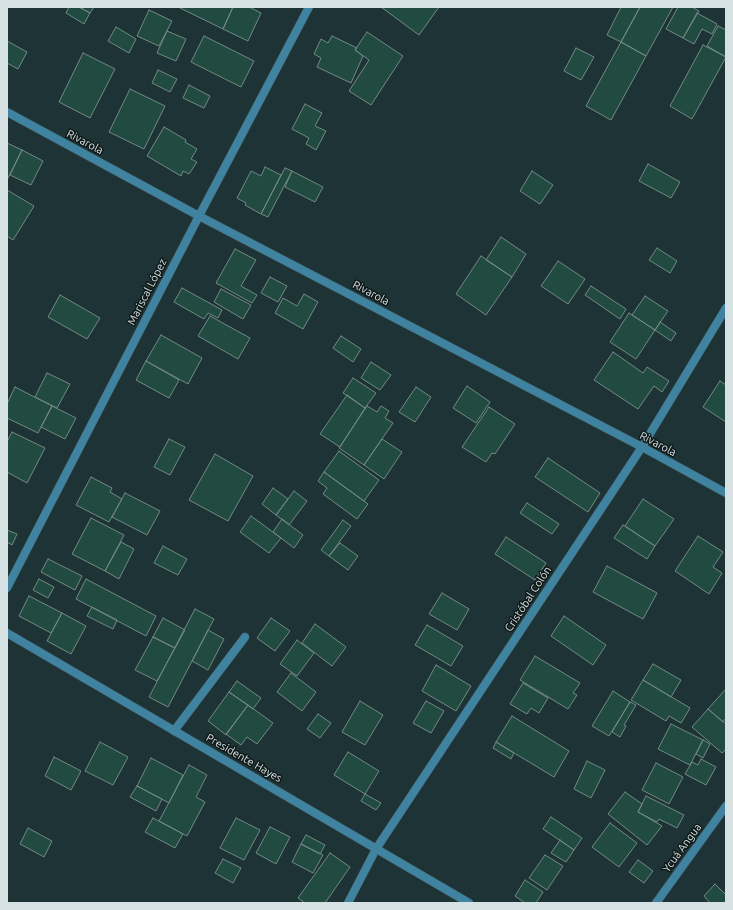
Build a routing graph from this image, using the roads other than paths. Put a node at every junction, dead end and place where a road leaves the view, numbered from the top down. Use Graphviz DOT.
graph roads {
  1 [pos="309,7"];
  2 [pos="7,112"];
  3 [pos="199,216"];
  4 [pos="726,308"];
  5 [pos="642,447"];
  6 [pos="726,493"];
  7 [pos="7,588"];
  8 [pos="7,633"];
  9 [pos="245,637"];
  10 [pos="174,730"];
  11 [pos="726,806"];
  12 [pos="376,849"];
  13 [pos="348,903"];
  14 [pos="469,903"];
  15 [pos="656,903"];
  1 -- 3 [label="street, Mariscal López"];
  2 -- 3 [label="street, Rivarola"];
  3 -- 5 [label="street, Rivarola"];
  3 -- 7 [label="street, Mariscal López"];
  4 -- 5 [label="street, Cristóbal Colón"];
  5 -- 6 [label="street, Rivarola"];
  5 -- 12 [label="street, Cristóbal Colón"];
  8 -- 10 [label="street, Presidente Hayes"];
  9 -- 10 [label="street"];
  10 -- 12 [label="street, Presidente Hayes"];
  11 -- 15 [label="street, Ycuá Angua"];
  12 -- 13 [label="street, Cristóbal Colón"];
  12 -- 14 [label="street, Presidente Hayes"];
}
